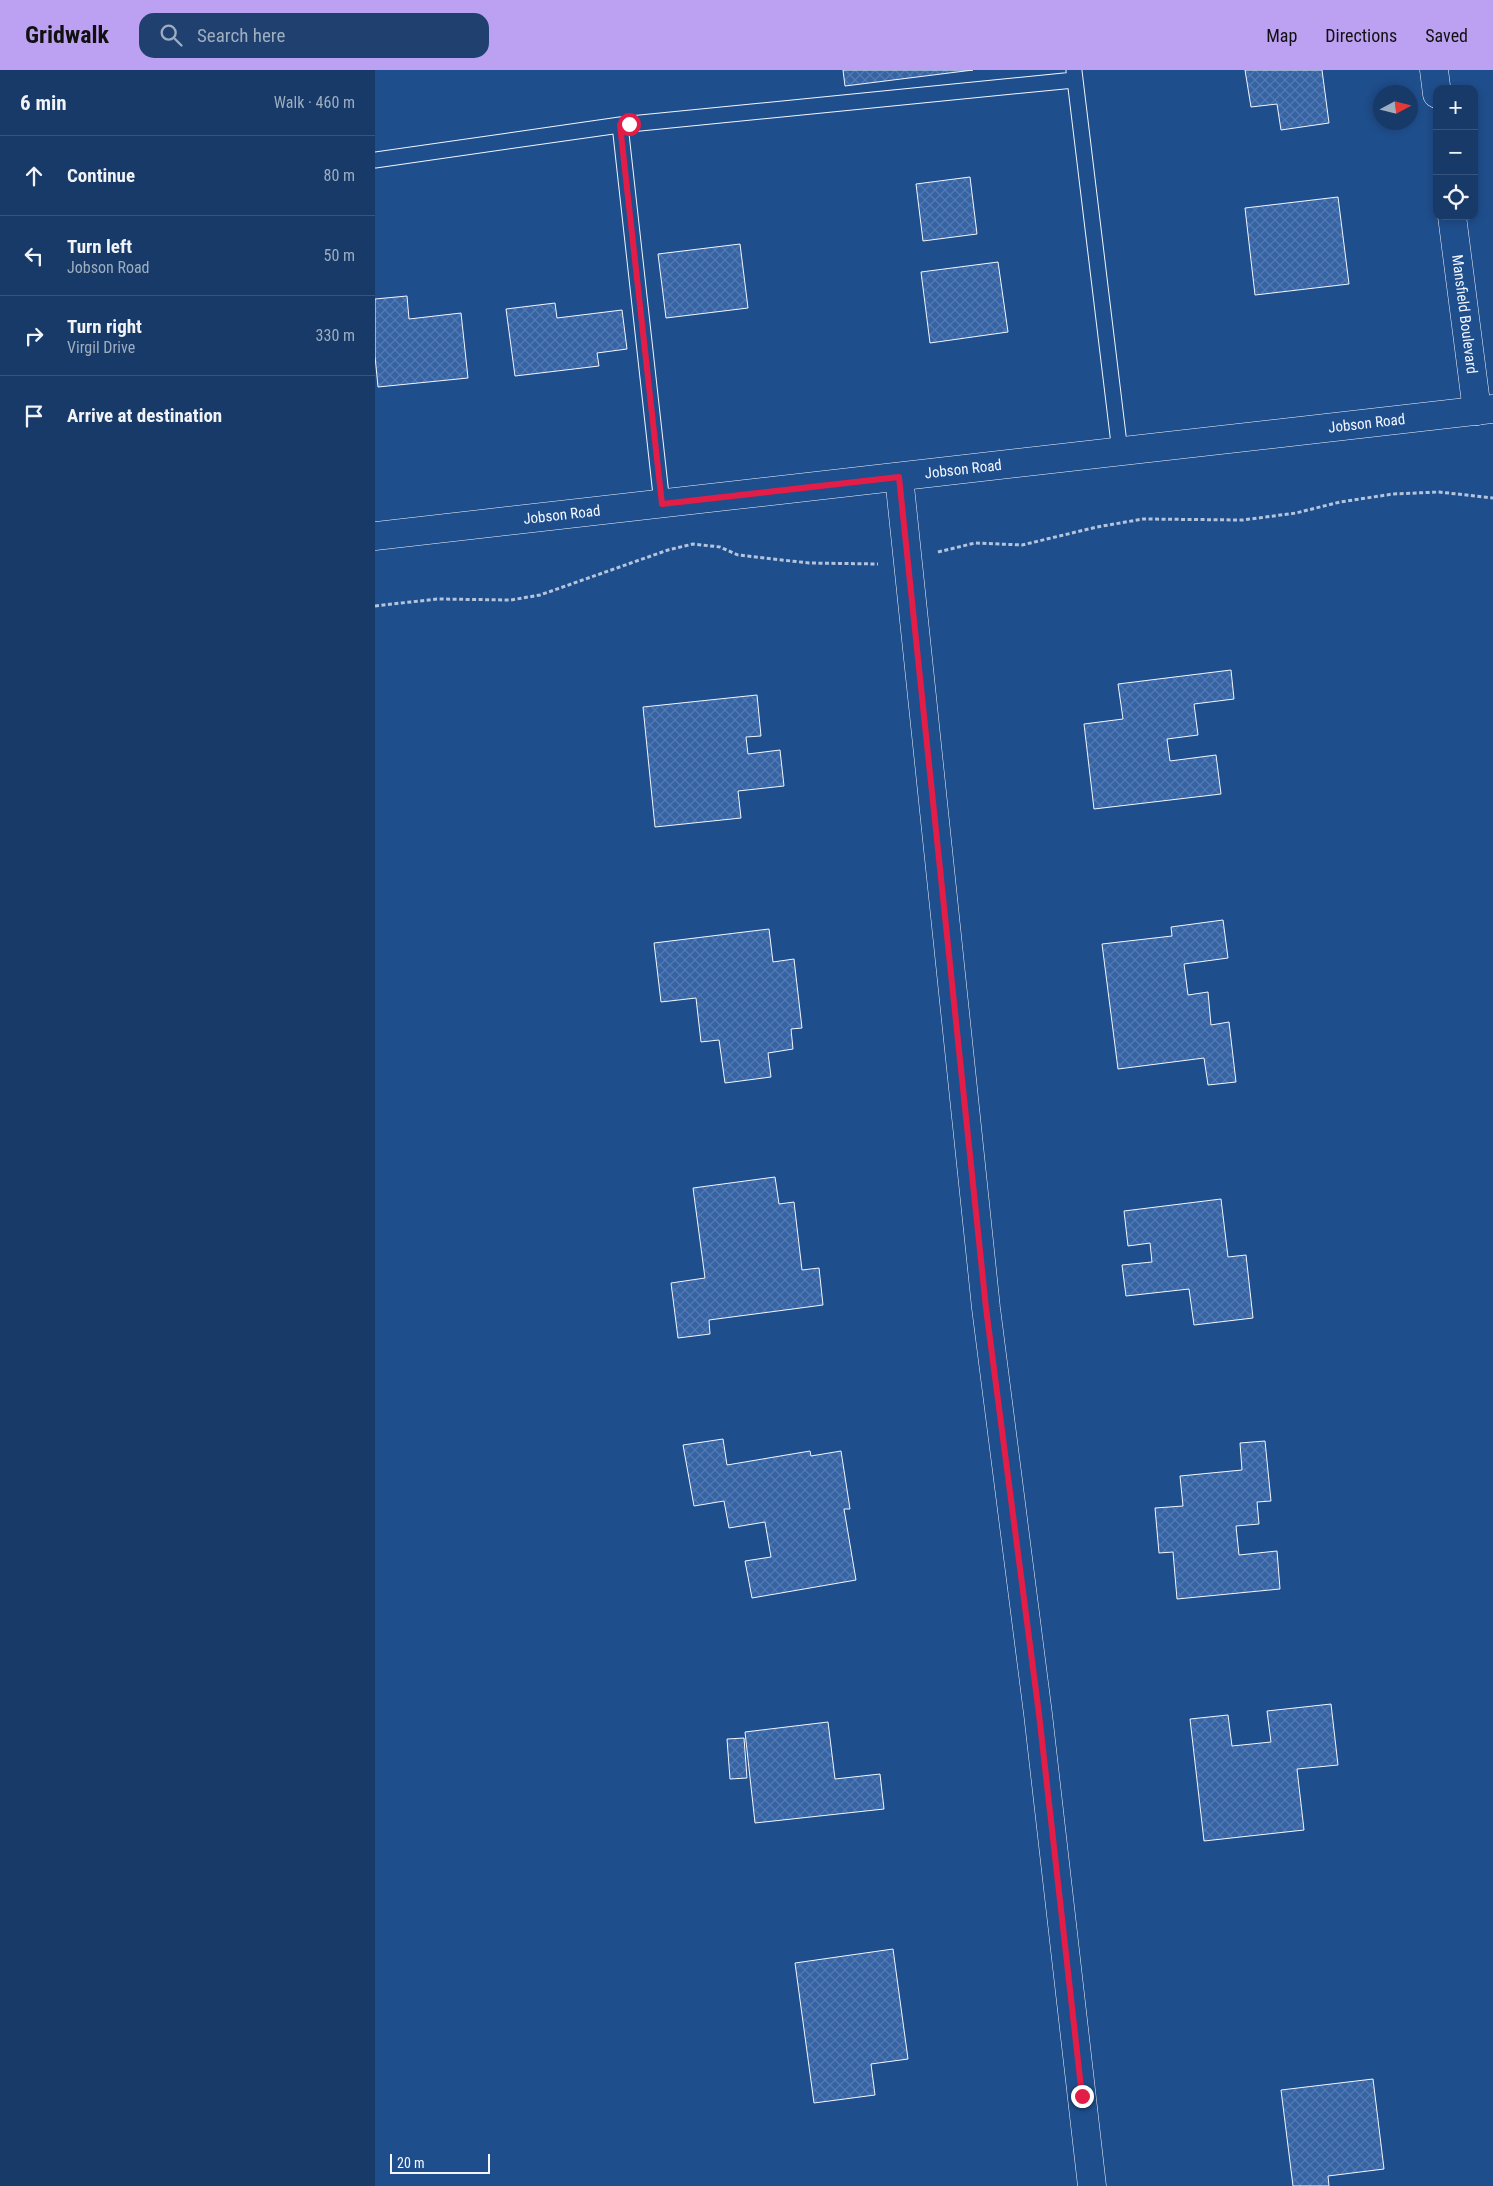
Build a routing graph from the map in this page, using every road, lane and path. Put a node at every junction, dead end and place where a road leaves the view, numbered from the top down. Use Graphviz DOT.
graph roads {
  1 [pos="1434,70"];
  2 [pos="1074,75"];
  3 [pos="1436,85"];
  4 [pos="620,125"];
  5 [pos="375,160"];
  6 [pos="1453,220"];
  7 [pos="1485,410"];
  8 [pos="1120,452"];
  9 [pos="899,477"];
  10 [pos="662,504"];
  11 [pos="375,536"];
  12 [pos="1092,2186"];
  1 -- 3 [label="street"];
  2 -- 4 [label="lane"];
  2 -- 8 [label="lane"];
  4 -- 5 [label="lane"];
  4 -- 10 [label="lane"];
  6 -- 7 [label="street, Mansfield Boulevard"];
  7 -- 8 [label="street, Jobson Road"];
  8 -- 9 [label="street, Jobson Road"];
  9 -- 10 [label="street, Jobson Road"];
  9 -- 12 [label="street"];
  10 -- 11 [label="street, Jobson Road"];
}
